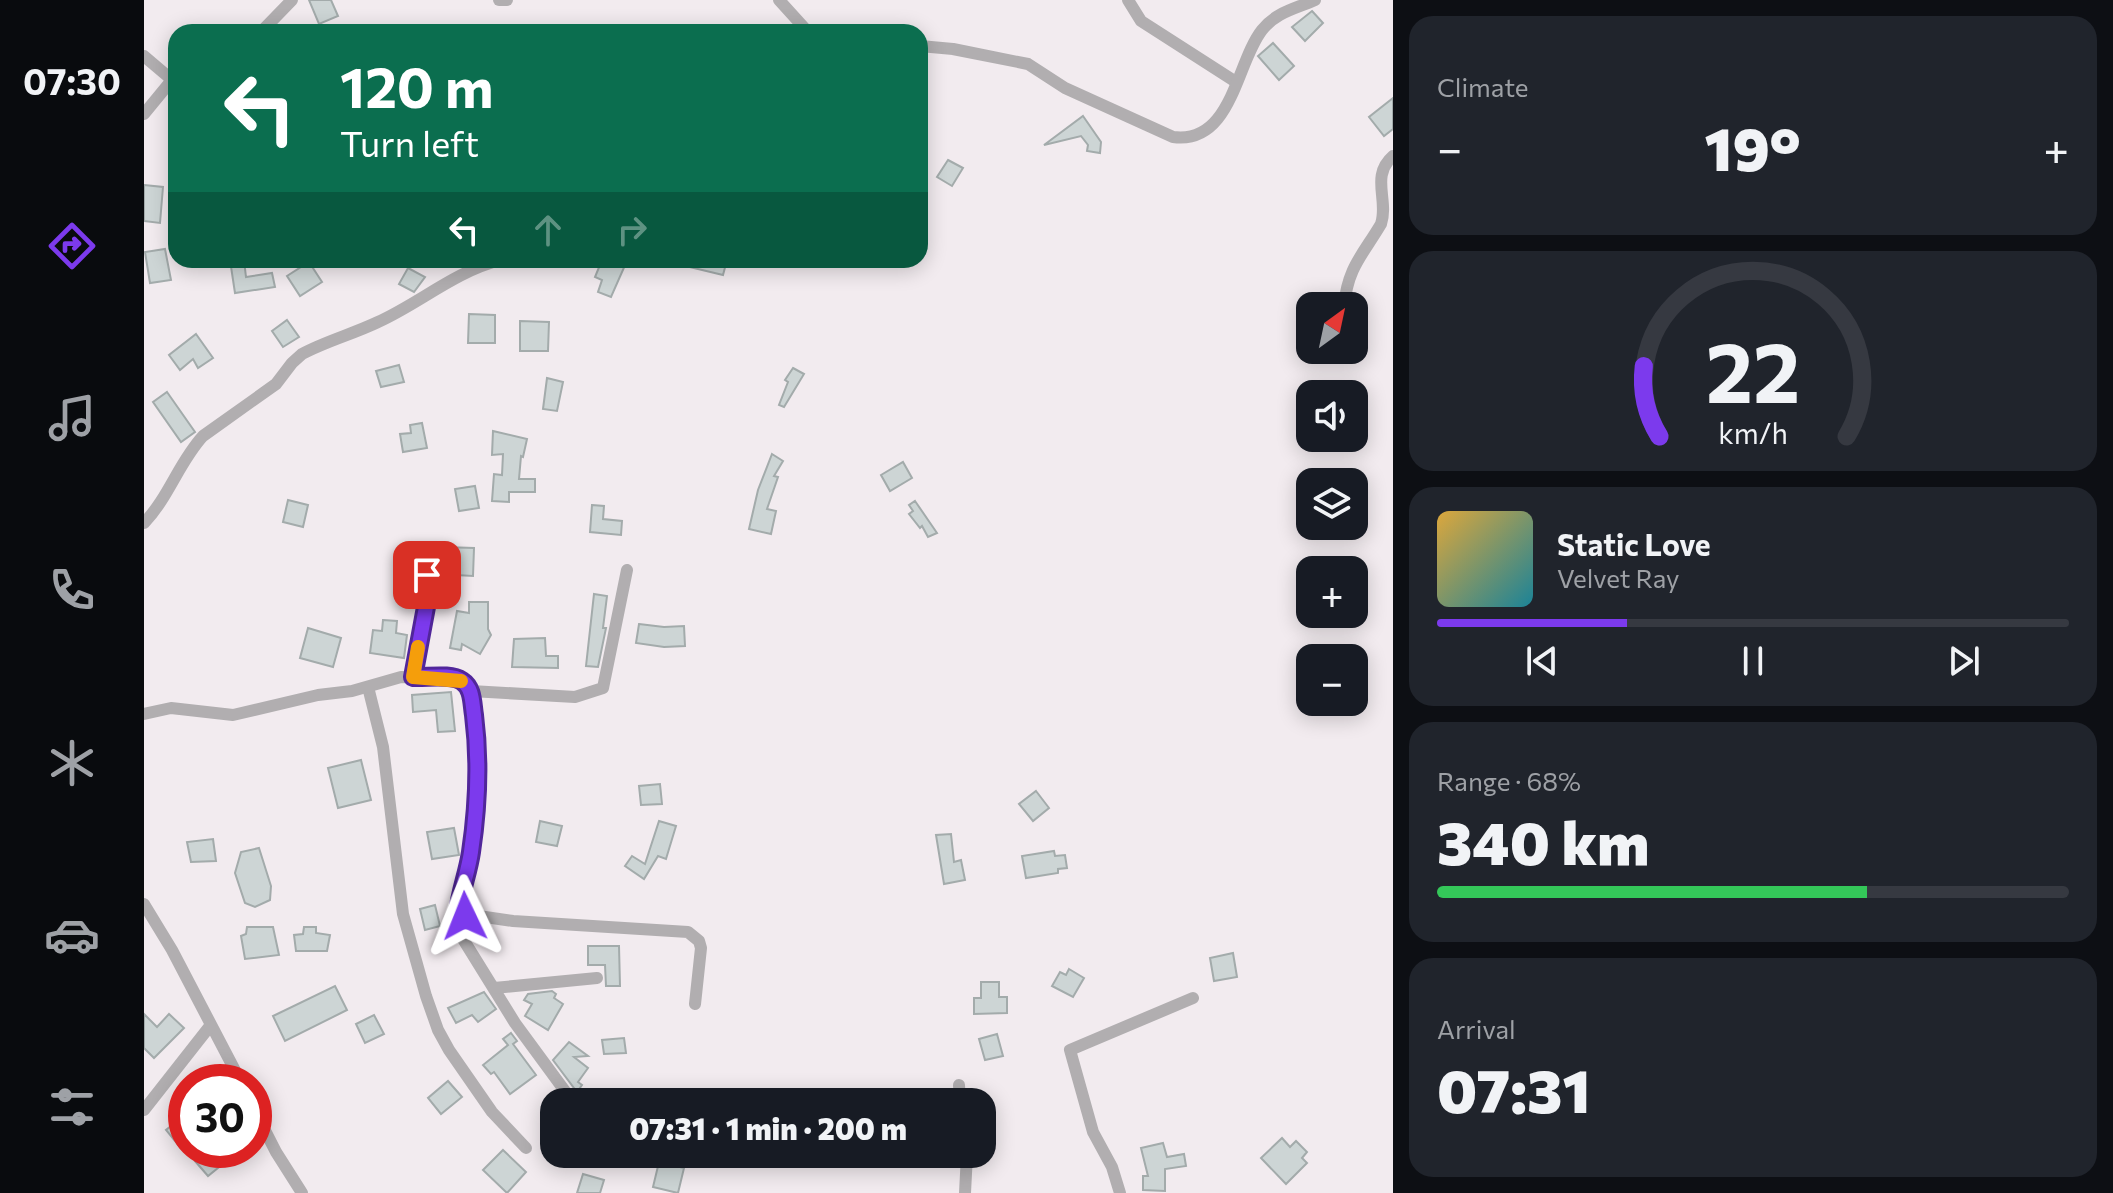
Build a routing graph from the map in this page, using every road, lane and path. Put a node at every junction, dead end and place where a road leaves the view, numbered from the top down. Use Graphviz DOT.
graph roads {
  1 [pos="292,0"];
  2 [pos="499,0"];
  3 [pos="507,0"];
  4 [pos="779,0"];
  5 [pos="1128,0"];
  6 [pos="1315,0"];
  7 [pos="269,24"];
  8 [pos="801,24"];
  9 [pos="928,47"];
  10 [pos="144,56"];
  11 [pos="168,73"];
  12 [pos="1236,82"];
  13 [pos="168,84"];
  14 [pos="144,114"];
  15 [pos="1393,156"];
  16 [pos="475,268"];
  17 [pos="1346,292"];
  18 [pos="144,523"];
  19 [pos="434,547"];
  20 [pos="627,570"];
  21 [pos="413,677"];
  22 [pos="368,687"];
  23 [pos="471,691"];
  24 [pos="144,714"];
  25 [pos="144,904"];
  26 [pos="458,913"];
  27 [pos="597,978"];
  28 [pos="494,988"];
  29 [pos="1193,998"];
  30 [pos="695,1004"];
  31 [pos="210,1026"];
  32 [pos="231,1064"];
  33 [pos="959,1085"];
  34 [pos="563,1088"];
  35 [pos="959,1088"];
  36 [pos="144,1110"];
  37 [pos="272,1144"];
  38 [pos="526,1148"];
  39 [pos="966,1168"];
  40 [pos="302,1193"];
  41 [pos="965,1193"];
  42 [pos="1120,1193"];
  1 -- 7 [label="street"];
  2 -- 3 [label="street"];
  4 -- 8 [label="street"];
  5 -- 12 [label="street"];
  6 -- 12 [label="street"];
  9 -- 12 [label="street"];
  10 -- 11 [label="street"];
  13 -- 14 [label="street"];
  15 -- 17 [label="street"];
  16 -- 18 [label="street"];
  19 -- 21 [label="street"];
  20 -- 23 [label="street"];
  21 -- 22 [label="street"];
  21 -- 23 [label="street"];
  22 -- 24 [label="street"];
  22 -- 38 [label="street"];
  23 -- 26 [label="street"];
  25 -- 31 [label="street"];
  26 -- 28 [label="street"];
  26 -- 30 [label="street"];
  27 -- 28 [label="street"];
  28 -- 34 [label="street"];
  29 -- 42 [label="street"];
  31 -- 32 [label="street"];
  31 -- 36 [label="street"];
  33 -- 35 [label="street"];
  37 -- 40 [label="street"];
  39 -- 41 [label="street"];
}
